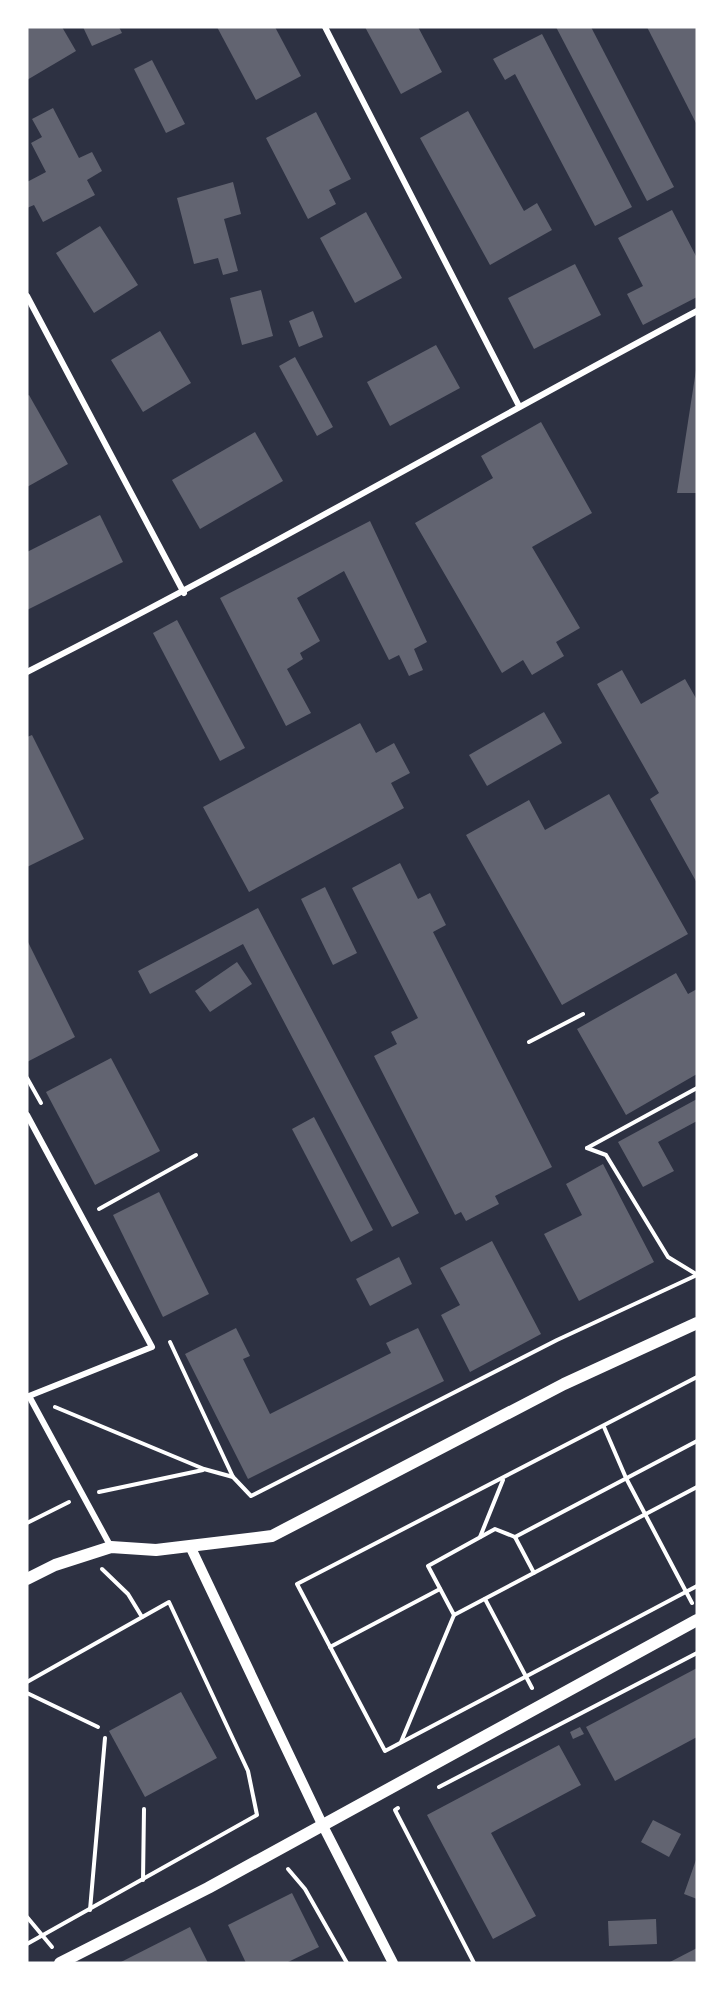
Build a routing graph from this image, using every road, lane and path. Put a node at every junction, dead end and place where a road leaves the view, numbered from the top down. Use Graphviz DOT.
graph roads {
  1 [pos="325,27"];
  2 [pos="27,296"];
  3 [pos="697,311"];
  4 [pos="519,406"];
  5 [pos="184,593"];
  6 [pos="27,672"];
  7 [pos="583,1014"];
  8 [pos="529,1042"];
  9 [pos="697,1089"];
  10 [pos="27,1115"];
  11 [pos="196,1155"];
  12 [pos="99,1209"];
  13 [pos="697,1275"];
  14 [pos="697,1323"];
  15 [pos="697,1377"];
  16 [pos="29,1396"];
  17 [pos="604,1427"];
  18 [pos="697,1441"];
  19 [pos="204,1469"];
  20 [pos="626,1478"];
  21 [pos="503,1479"];
  22 [pos="697,1487"];
  23 [pos="83,1495"];
  24 [pos="645,1514"];
  25 [pos="27,1523"];
  26 [pos="515,1537"];
  27 [pos="479,1538"];
  28 [pos="190,1546"];
  29 [pos="111,1547"];
  30 [pos="85,1556"];
  31 [pos="534,1573"];
  32 [pos="27,1579"];
  33 [pos="697,1586"];
  34 [pos="440,1589"];
  35 [pos="686,1591"];
  36 [pos="485,1599"];
  37 [pos="697,1612"];
  38 [pos="454,1615"];
  39 [pos="142,1617"];
  40 [pos="697,1620"];
  41 [pos="330,1647"];
  42 [pos="697,1653"];
  43 [pos="526,1676"];
  44 [pos="27,1682"];
  45 [pos="27,1693"];
  46 [pos="541,1705"];
  47 [pos="98,1727"];
  48 [pos="105,1738"];
  49 [pos="401,1742"];
  50 [pos="431,1791"];
  51 [pos="403,1806"];
  52 [pos="144,1809"];
  53 [pos="322,1824"];
  54 [pos="288,1869"];
  55 [pos="143,1880"];
  56 [pos="90,1910"];
  57 [pos="27,1917"];
  58 [pos="43,1935"];
  59 [pos="27,1944"];
  60 [pos="62,1962"];
  61 [pos="347,1963"];
  62 [pos="393,1963"];
  63 [pos="474,1963"];
  1 -- 4 [label="street"];
  2 -- 5 [label="street"];
  3 -- 4 [label="street"];
  4 -- 5 [label="street"];
  5 -- 6 [label="street"];
  7 -- 8 [label="path"];
  9 -- 13 [label="path"];
  10 -- 16 [label="street"];
  11 -- 12 [label="path"];
  13 -- 19 [label="path"];
  14 -- 28 [label="main road"];
  15 -- 17 [label="path"];
  16 -- 19 [label="path"];
  16 -- 23 [label="street"];
  17 -- 20 [label="path"];
  17 -- 21 [label="path"];
  18 -- 20 [label="path"];
  19 -- 23 [label="path"];
  20 -- 24 [label="path"];
  20 -- 26 [label="path"];
  21 -- 27 [label="path"];
  21 -- 41 [label="path"];
  22 -- 24 [label="path"];
  23 -- 25 [label="path"];
  23 -- 29 [label="street"];
  24 -- 31 [label="path"];
  24 -- 35 [label="path"];
  26 -- 27 [label="path"];
  26 -- 31 [label="path"];
  27 -- 34 [label="path"];
  28 -- 29 [label="main road"];
  28 -- 53 [label="street"];
  29 -- 30 [label="main road"];
  30 -- 32 [label="main road"];
  30 -- 39 [label="path"];
  31 -- 36 [label="path"];
  33 -- 35 [label="path"];
  34 -- 38 [label="path"];
  34 -- 41 [label="path"];
  35 -- 37 [label="path"];
  35 -- 43 [label="path"];
  36 -- 38 [label="path"];
  36 -- 43 [label="path"];
  38 -- 49 [label="path"];
  39 -- 44 [label="path"];
  39 -- 55 [label="path"];
  40 -- 46 [label="main road"];
  41 -- 49 [label="path"];
  42 -- 50 [label="path"];
  43 -- 46 [label="path"];
  43 -- 49 [label="path"];
  45 -- 47 [label="path"];
  46 -- 53 [label="main road"];
  48 -- 56 [label="path"];
  51 -- 63 [label="path"];
  52 -- 55 [label="path"];
  53 -- 60 [label="main road"];
  53 -- 62 [label="street"];
  54 -- 61 [label="path"];
  55 -- 56 [label="path"];
  56 -- 58 [label="path"];
  57 -- 58 [label="path"];
  58 -- 59 [label="path"];
  58 -- 60 [label="path"];
}
